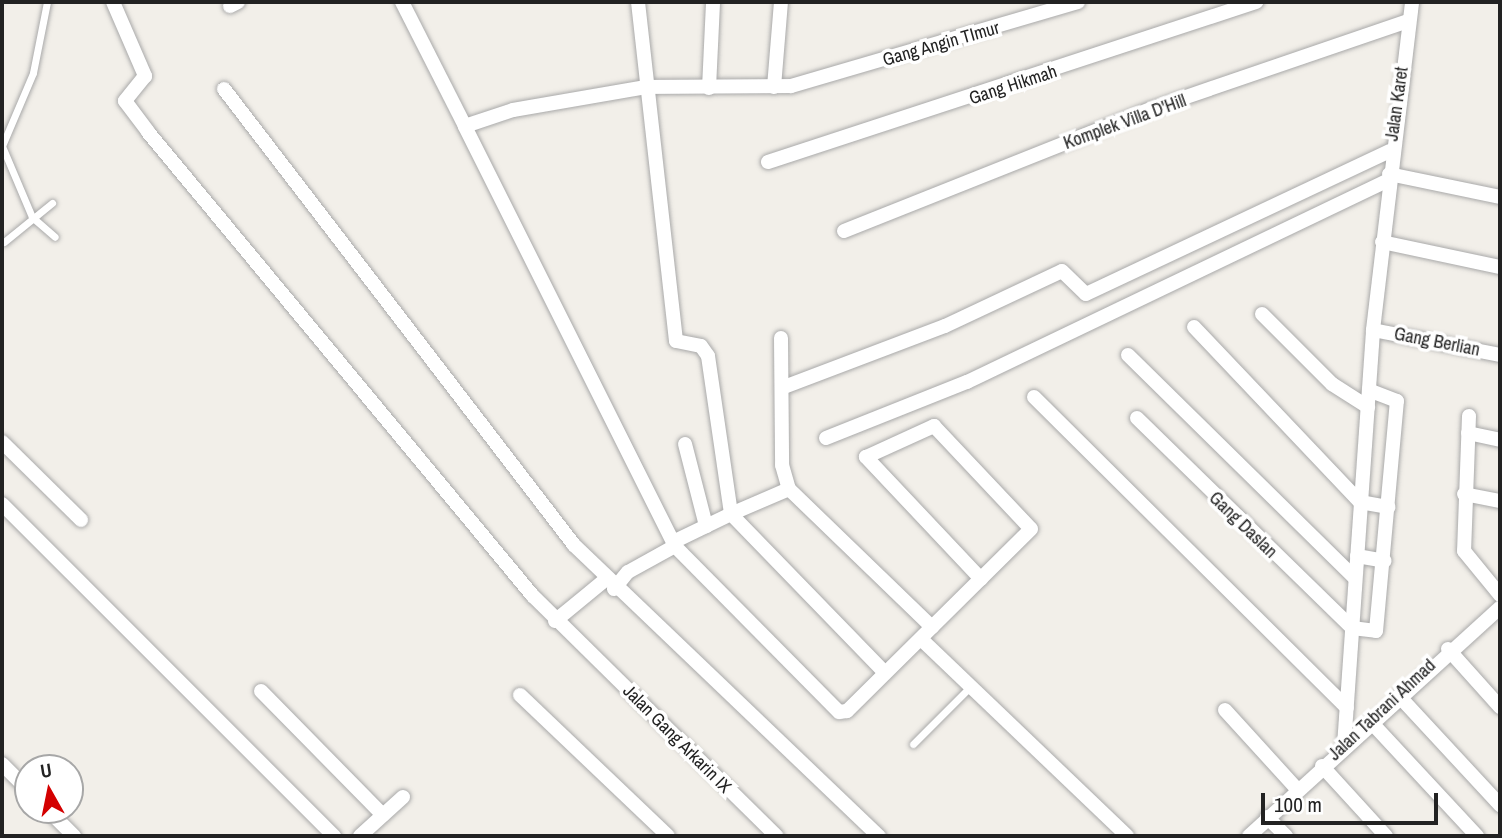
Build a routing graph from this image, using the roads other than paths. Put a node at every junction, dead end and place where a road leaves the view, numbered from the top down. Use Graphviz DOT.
graph roads {
  1 [pos="47,2"];
  2 [pos="113,2"];
  3 [pos="402,2"];
  4 [pos="638,2"];
  5 [pos="713,2"];
  6 [pos="781,2"];
  7 [pos="1078,2"];
  8 [pos="1256,2"];
  9 [pos="1412,2"];
  10 [pos="1408,21"];
  11 [pos="646,87"];
  12 [pos="774,87"];
  13 [pos="709,88"];
  14 [pos="224,89"];
  15 [pos="465,126"];
  16 [pos="1391,151"];
  17 [pos="768,162"];
  18 [pos="1388,177"];
  19 [pos="1500,197"];
  20 [pos="52,203"];
  21 [pos="32,217"];
  22 [pos="844,231"];
  23 [pos="55,237"];
  24 [pos="4,242"];
  25 [pos="1382,242"];
  26 [pos="1500,267"];
  27 [pos="1262,314"];
  28 [pos="1194,327"];
  29 [pos="1373,330"];
  30 [pos="781,338"];
  31 [pos="1128,355"];
  32 [pos="1500,355"];
  33 [pos="784,387"];
  34 [pos="1369,390"];
  35 [pos="1034,397"];
  36 [pos="1368,407"];
  37 [pos="1469,416"];
  38 [pos="1137,418"];
  39 [pos="1468,433"];
  40 [pos="825,438"];
  41 [pos="1500,440"];
  42 [pos="2,442"];
  43 [pos="685,444"];
  44 [pos="789,489"];
  45 [pos="1464,494"];
  46 [pos="1500,501"];
  47 [pos="1360,502"];
  48 [pos="2,504"];
  49 [pos="1389,507"];
  50 [pos="731,514"];
  51 [pos="81,520"];
  52 [pos="706,526"];
  53 [pos="674,544"];
  54 [pos="1357,556"];
  55 [pos="1385,561"];
  56 [pos="1355,578"];
  57 [pos="981,579"];
  58 [pos="609,584"];
  59 [pos="1500,596"];
  60 [pos="1500,608"];
  61 [pos="555,621"];
  62 [pos="932,627"];
  63 [pos="1352,628"];
  64 [pos="921,639"];
  65 [pos="1448,649"];
  66 [pos="885,673"];
  67 [pos="972,686"];
  68 [pos="261,691"];
  69 [pos="520,695"];
  70 [pos="1399,696"];
  71 [pos="1500,706"];
  72 [pos="1347,708"];
  73 [pos="1225,710"];
  74 [pos="1371,722"];
  75 [pos="913,744"];
  76 [pos="1344,746"];
  77 [pos="1322,766"];
  78 [pos="1297,789"];
  79 [pos="403,797"];
  80 [pos="1500,805"];
  81 [pos="383,815"];
  82 [pos="1267,817"];
  83 [pos="766,833"];
  84 [pos="334,836"];
  85 [pos="360,836"];
  86 [pos="668,836"];
  87 [pos="879,836"];
  88 [pos="1127,836"];
  89 [pos="1249,836"];
  90 [pos="1286,836"];
  91 [pos="1386,836"];
  92 [pos="1477,836"];
  1 -- 21 [label="lane"];
  2 -- 61 [label="street, Jalan Gang Arkarin IX"];
  3 -- 15 [label="street"];
  4 -- 11 [label="street"];
  5 -- 13 [label="street"];
  6 -- 12 [label="street"];
  7 -- 12 [label="street, Gang Angin TImur"];
  8 -- 17 [label="street, Gang Hikmah"];
  9 -- 10 [label="street, Jalan Karet"];
  10 -- 16 [label="street, Jalan Karet"];
  10 -- 22 [label="street, Komplek Villa D'Hill"];
  11 -- 13 [label="street, Gang Angin TImur"];
  11 -- 15 [label="street, Gang Angin TImur"];
  11 -- 50 [label="street"];
  12 -- 13 [label="street, Gang Angin TImur"];
  14 -- 58 [label="street"];
  15 -- 53 [label="street"];
  16 -- 18 [label="street, Jalan Karet"];
  16 -- 33 [label="street"];
  18 -- 19 [label="street"];
  18 -- 25 [label="street, Jalan Karet"];
  18 -- 40 [label="street"];
  20 -- 21 [label="lane"];
  21 -- 23 [label="lane"];
  21 -- 24 [label="lane"];
  25 -- 26 [label="street"];
  25 -- 29 [label="street, Jalan Karet"];
  27 -- 36 [label="street"];
  28 -- 47 [label="street"];
  29 -- 32 [label="street, Gang Berlian"];
  29 -- 34 [label="street, Jalan Karet"];
  30 -- 33 [label="street"];
  31 -- 56 [label="street"];
  33 -- 44 [label="street"];
  34 -- 36 [label="street, Jalan Karet"];
  34 -- 49 [label="street"];
  35 -- 72 [label="street"];
  36 -- 47 [label="street, Jalan Karet"];
  37 -- 39 [label="street"];
  38 -- 63 [label="street, Gang Daslan"];
  39 -- 41 [label="street"];
  39 -- 45 [label="street"];
  42 -- 51 [label="street"];
  43 -- 52 [label="street"];
  44 -- 50 [label="street"];
  44 -- 62 [label="street"];
  45 -- 46 [label="street"];
  45 -- 59 [label="street"];
  47 -- 49 [label="street"];
  47 -- 54 [label="street, Jalan Karet"];
  48 -- 84 [label="street"];
  49 -- 55 [label="street"];
  50 -- 52 [label="street"];
  50 -- 66 [label="street"];
  52 -- 53 [label="street"];
  53 -- 58 [label="street"];
  53 -- 66 [label="street"];
  54 -- 55 [label="street"];
  54 -- 56 [label="street, Jalan Karet"];
  55 -- 63 [label="street"];
  56 -- 63 [label="street, Jalan Karet"];
  57 -- 57 [label="street"];
  57 -- 62 [label="street"];
  58 -- 61 [label="street"];
  58 -- 87 [label="street"];
  60 -- 65 [label="street, Jalan Tabrani Ahmad"];
  61 -- 83 [label="street, Jalan Gang Arkarin IX"];
  62 -- 64 [label="street"];
  63 -- 72 [label="street, Jalan Karet"];
  64 -- 66 [label="street"];
  64 -- 67 [label="street"];
  65 -- 70 [label="street, Jalan Tabrani Ahmad"];
  65 -- 71 [label="street"];
  67 -- 75 [label="lane"];
  67 -- 88 [label="street"];
  68 -- 81 [label="street"];
  69 -- 86 [label="street"];
  70 -- 74 [label="street, Jalan Tabrani Ahmad"];
  70 -- 80 [label="street"];
  72 -- 76 [label="street, Jalan Karet"];
  73 -- 78 [label="street"];
  74 -- 76 [label="street, Jalan Tabrani Ahmad"];
  74 -- 92 [label="street"];
  76 -- 77 [label="street, Jalan Tabrani Ahmad"];
  77 -- 78 [label="street, Jalan Tabrani Ahmad"];
  77 -- 91 [label="street"];
  78 -- 82 [label="street, Jalan Tabrani Ahmad"];
  79 -- 81 [label="street"];
  81 -- 85 [label="street"];
  82 -- 89 [label="street, Jalan Tabrani Ahmad"];
  82 -- 90 [label="street"];
}
